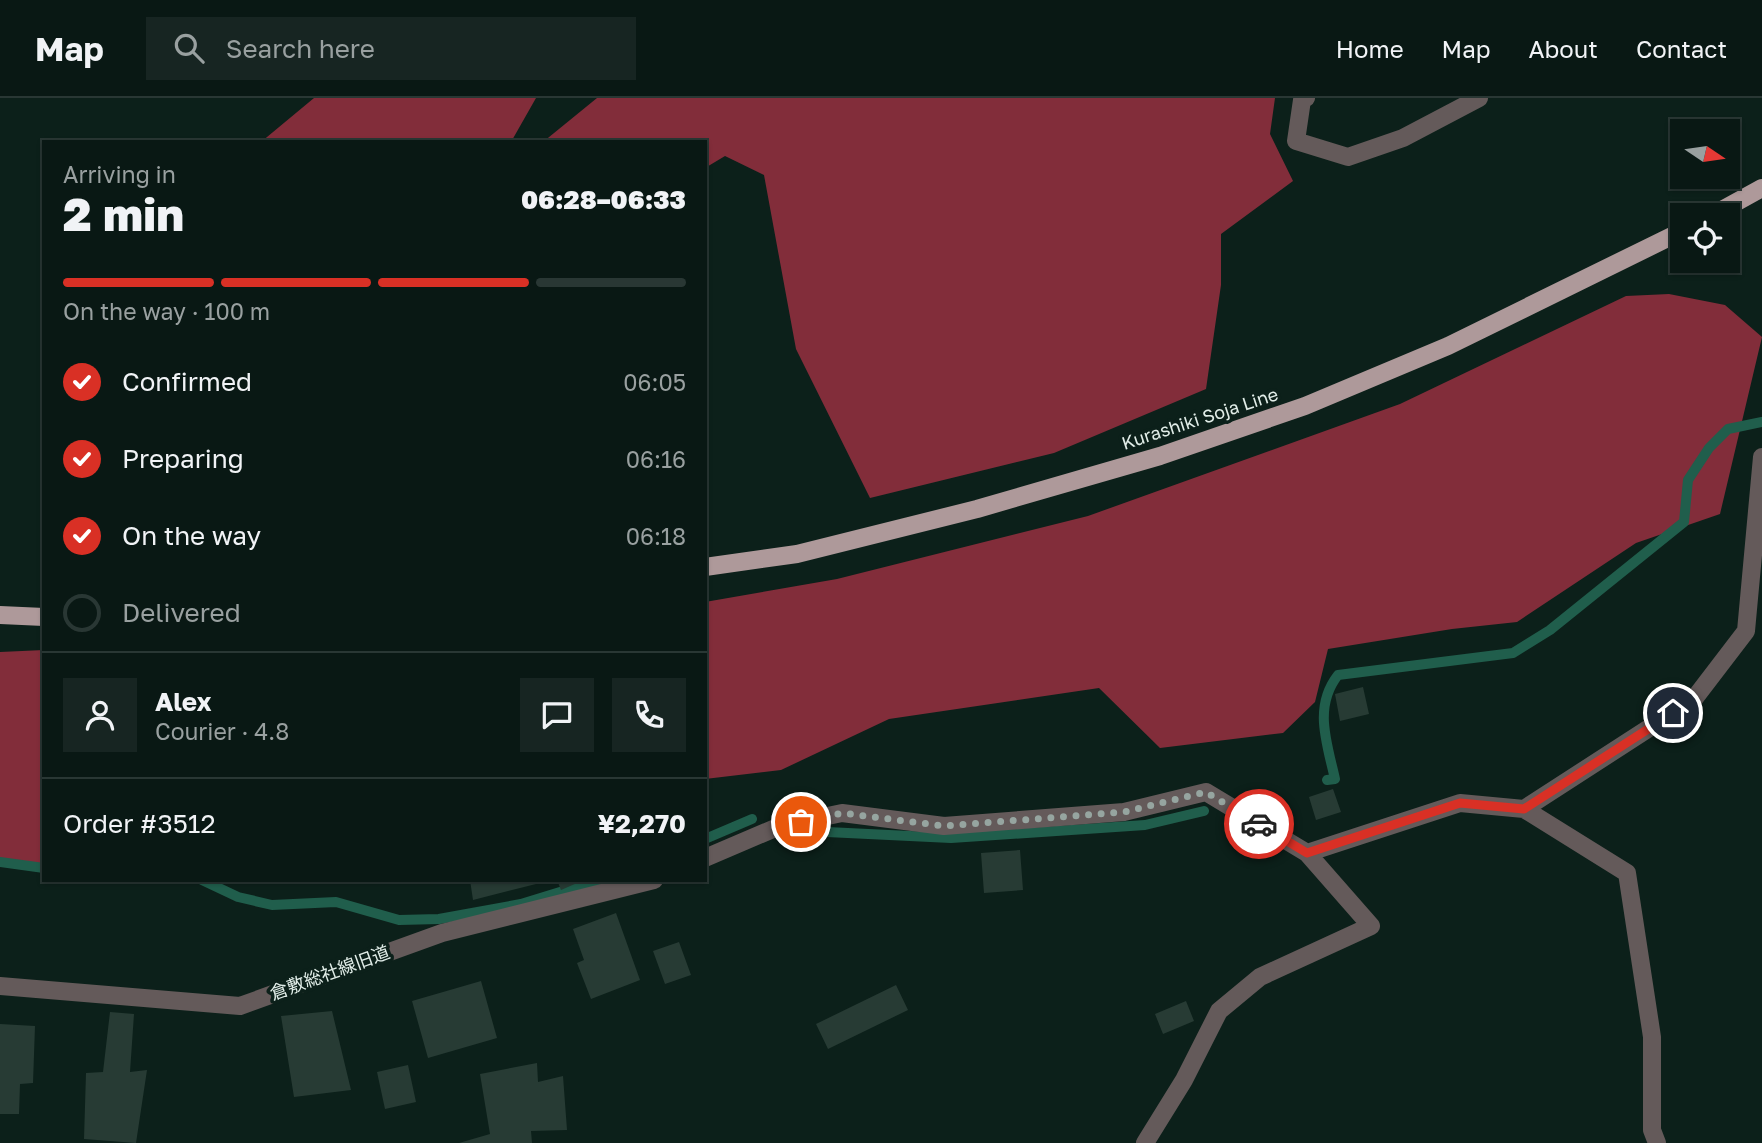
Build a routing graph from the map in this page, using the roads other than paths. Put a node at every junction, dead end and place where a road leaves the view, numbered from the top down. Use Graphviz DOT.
graph roads {
  1 [pos="1306,98"];
  2 [pos="1479,98"];
  3 [pos="1762,188"];
  4 [pos="1735,203"];
  5 [pos="1670,237"];
  6 [pos="1762,457"];
  7 [pos="707,567"];
  8 [pos="0,615"];
  9 [pos="42,617"];
  10 [pos="1524,809"];
  11 [pos="1307,853"];
  12 [pos="707,858"];
  13 [pos="646,882"];
  14 [pos="0,986"];
  15 [pos="1145,1143"];
  16 [pos="1657,1143"];
  1 -- 2 [label="street"];
  3 -- 4 [label="main road"];
  5 -- 7 [label="main road, Kurashiki Soja Line"];
  6 -- 10 [label="street"];
  8 -- 9 [label="main road"];
  10 -- 11 [label="street"];
  10 -- 16 [label="street"];
  11 -- 12 [label="street"];
  11 -- 15 [label="street"];
  13 -- 14 [label="street, 倉敷総社線旧道"];
}
